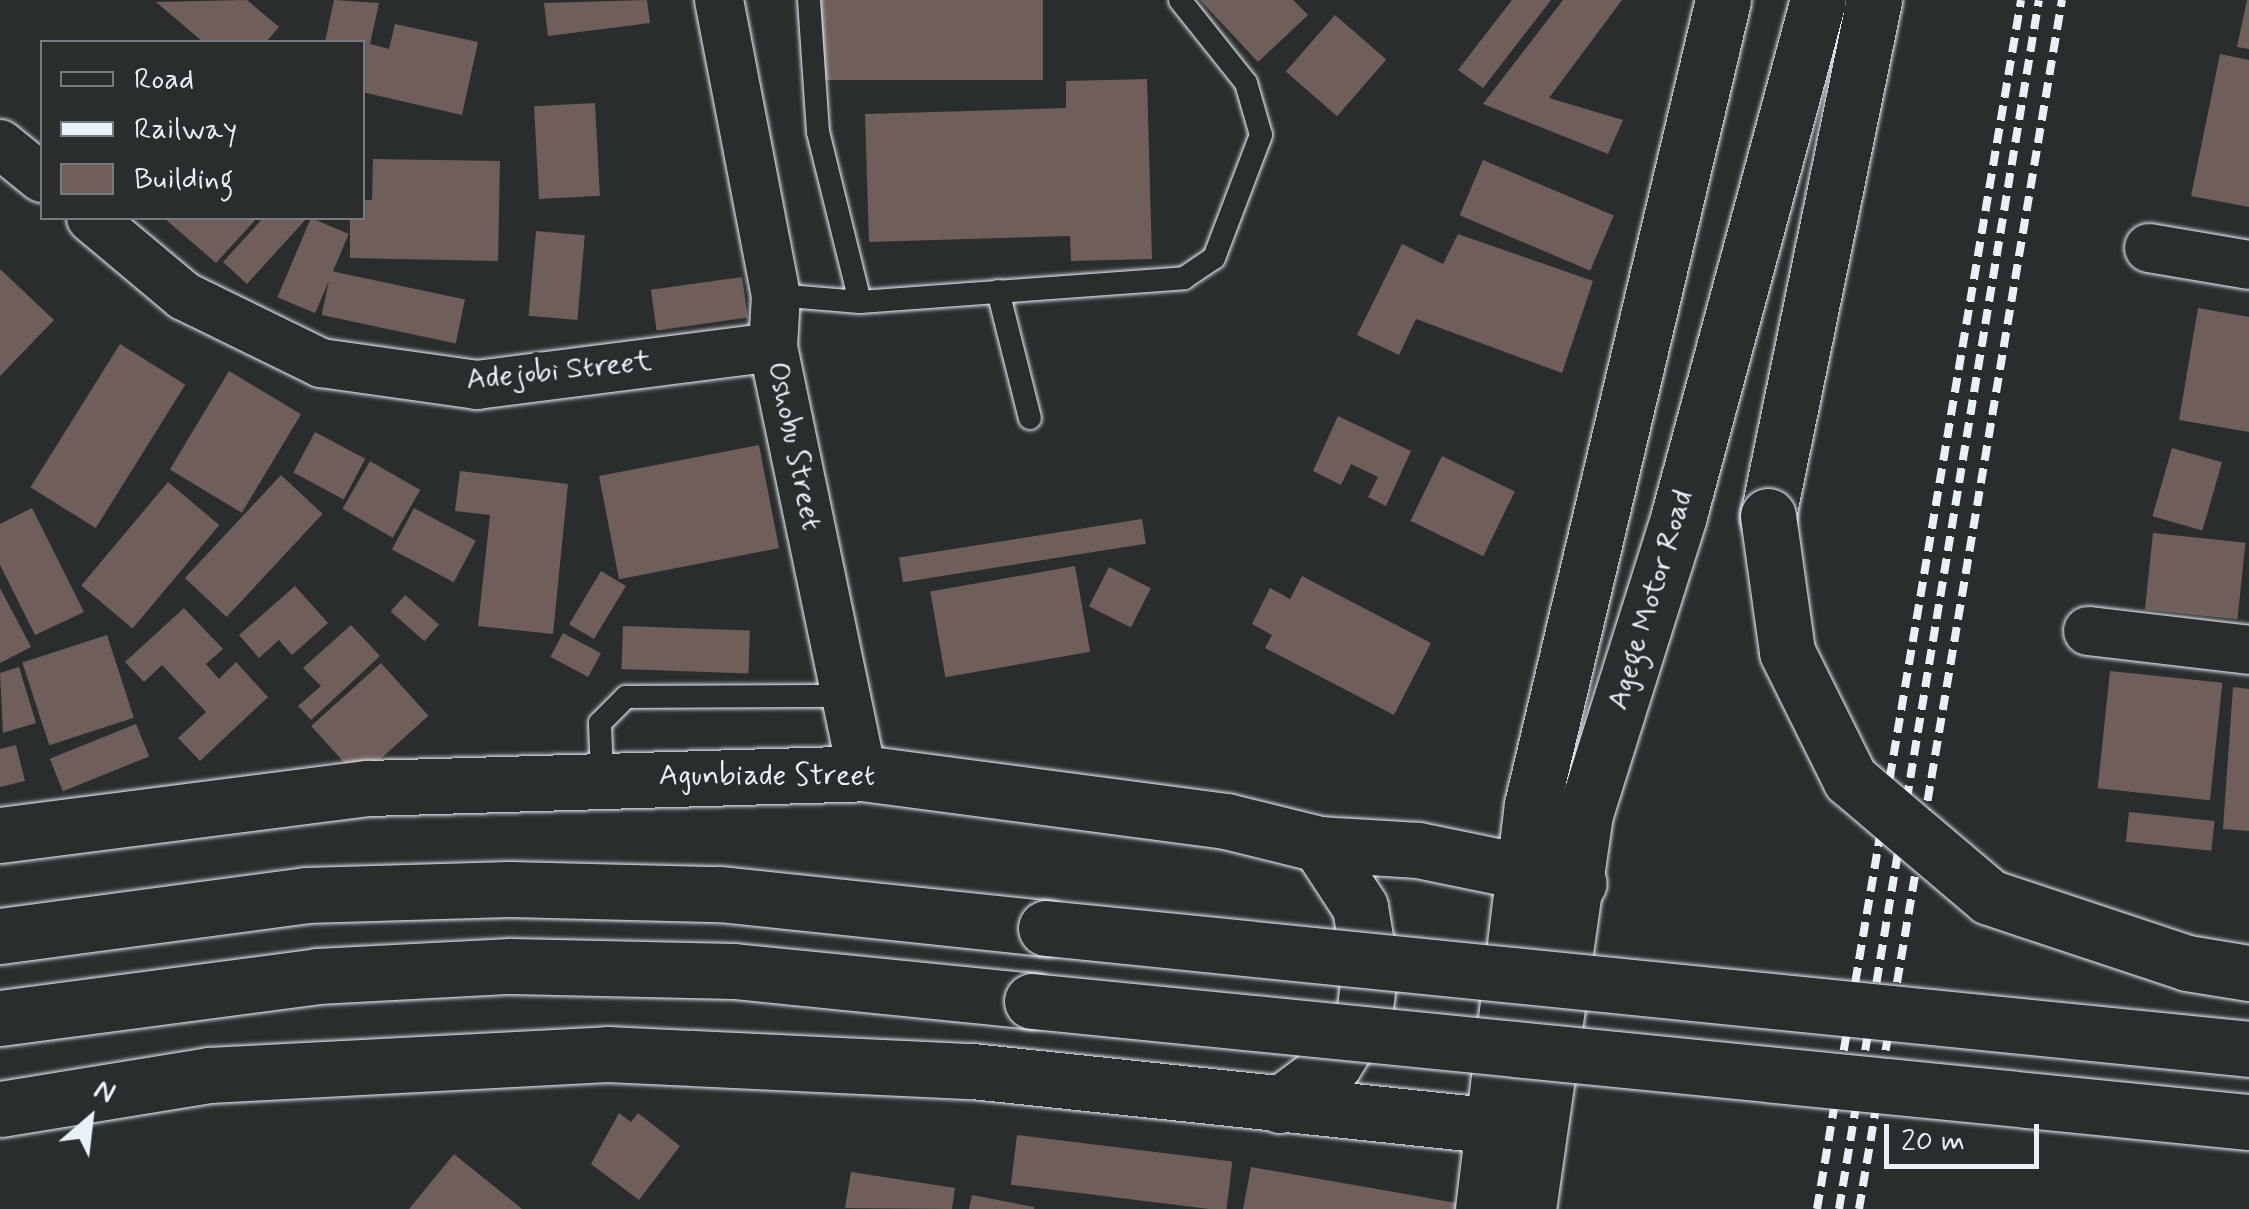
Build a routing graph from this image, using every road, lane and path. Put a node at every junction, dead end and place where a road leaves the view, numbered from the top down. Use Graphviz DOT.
graph roads {
  1 [pos="719,0"];
  2 [pos="808,0"];
  3 [pos="1180,0"];
  4 [pos="1723,0"];
  5 [pos="1818,0"];
  6 [pos="1874,0"];
  7 [pos="0,144"];
  8 [pos="40,176"];
  9 [pos="93,220"];
  10 [pos="2149,248"];
  11 [pos="2249,265"];
  12 [pos="998,292"];
  13 [pos="776,295"];
  14 [pos="860,302"];
  15 [pos="772,347"];
  16 [pos="1030,418"];
  17 [pos="2088,630"];
  18 [pos="2249,650"];
  19 [pos="849,696"];
  20 [pos="862,773"];
  21 [pos="602,776"];
  22 [pos="0,836"];
  23 [pos="1319,844"];
  24 [pos="1554,877"];
  25 [pos="0,936"];
  26 [pos="2249,974"];
  27 [pos="0,1018"];
  28 [pos="2249,1050"];
  29 [pos="1279,1105"];
  30 [pos="0,1108"];
  31 [pos="2249,1122"];
  32 [pos="1496,1126"];
  33 [pos="1482,1209"];
  34 [pos="1528,1209"];
  1 -- 13 [label="street, Oshobu Street"];
  2 -- 14 [label="lane"];
  3 -- 12 [label="lane"];
  4 -- 24 [label="main road, Agege Motor Road"];
  5 -- 24 [label="main road, Agege Motor Road"];
  6 -- 26 [label="main road, bridge"];
  7 -- 8 [label="street"];
  9 -- 15 [label="street, Adejobi Street"];
  10 -- 11 [label="street"];
  12 -- 14 [label="lane"];
  12 -- 16 [label="lane"];
  13 -- 14 [label="lane"];
  13 -- 15 [label="street, Oshobu Street"];
  15 -- 19 [label="street, Oshobu Street"];
  17 -- 18 [label="street"];
  19 -- 20 [label="street, Oshobu Street"];
  19 -- 21 [label="lane"];
  20 -- 21 [label="main road, Agunbiade Street"];
  20 -- 23 [label="main road, Agunbiade Street"];
  21 -- 22 [label="main road, Agunbiade Street"];
  23 -- 24 [label="main road, Agunbiade Street"];
  23 -- 29 [label="main road"];
  24 -- 32 [label="main road, Agege Motor Road"];
  24 -- 34 [label="main road, Agege Motor Road"];
  25 -- 28 [label="main road, bridge"];
  27 -- 31 [label="main road, bridge"];
  29 -- 30 [label="main road"];
  29 -- 32 [label="main road"];
  32 -- 33 [label="main road, Agege Motor Road"];
}
